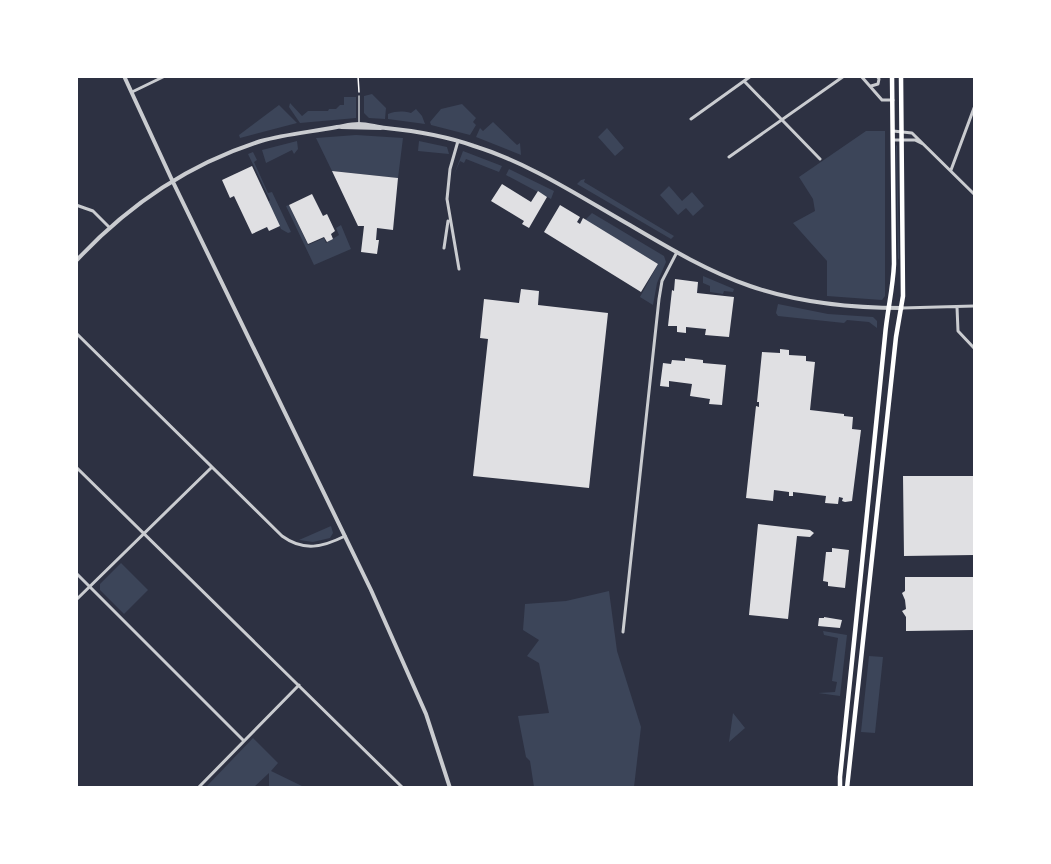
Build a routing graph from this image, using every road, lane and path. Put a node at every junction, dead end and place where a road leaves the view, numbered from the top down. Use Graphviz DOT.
graph roads {
  1 [pos="124,76"];
  2 [pos="165,76"];
  3 [pos="358,76"];
  4 [pos="751,76"];
  5 [pos="843,76"];
  6 [pos="861,76"];
  7 [pos="877,76"];
  8 [pos="892,76"];
  9 [pos="902,76"];
  10 [pos="744,81"];
  11 [pos="871,86"];
  12 [pos="132,92"];
  13 [pos="359,96"];
  14 [pos="893,100"];
  15 [pos="975,108"];
  16 [pos="691,119"];
  17 [pos="782,120"];
  18 [pos="359,124"];
  19 [pos="339,127"];
  20 [pos="382,128"];
  21 [pos="893,131"];
  22 [pos="902,131"];
  23 [pos="893,140"];
  24 [pos="902,140"];
  25 [pos="458,141"];
  26 [pos="925,145"];
  27 [pos="729,157"];
  28 [pos="820,159"];
  29 [pos="951,170"];
  30 [pos="172,180"];
  31 [pos="975,194"];
  32 [pos="76,205"];
  33 [pos="448,216"];
  34 [pos="110,228"];
  35 [pos="444,248"];
  36 [pos="677,252"];
  37 [pos="76,261"];
  38 [pos="459,269"];
  39 [pos="975,306"];
  40 [pos="957,307"];
  41 [pos="889,308"];
  42 [pos="902,308"];
  43 [pos="76,333"];
  44 [pos="975,348"];
  45 [pos="76,466"];
  46 [pos="212,467"];
  47 [pos="144,533"];
  48 [pos="345,536"];
  49 [pos="76,573"];
  50 [pos="90,587"];
  51 [pos="76,600"];
  52 [pos="623,632"];
  53 [pos="299,685"];
  54 [pos="244,741"];
  55 [pos="198,788"];
  56 [pos="403,788"];
  57 [pos="450,788"];
  58 [pos="840,788"];
  59 [pos="847,788"];
  1 -- 12 [label="street"];
  2 -- 12 [label="street"];
  3 -- 13 [label="path"];
  4 -- 10 [label="street"];
  5 -- 17 [label="street"];
  6 -- 11 [label="street"];
  7 -- 11 [label="street"];
  8 -- 14 [label="main road"];
  9 -- 22 [label="main road"];
  10 -- 16 [label="street"];
  10 -- 17 [label="street"];
  11 -- 14 [label="street"];
  12 -- 30 [label="street"];
  13 -- 18 [label="lane"];
  14 -- 21 [label="main road"];
  15 -- 29 [label="street"];
  17 -- 27 [label="street"];
  17 -- 28 [label="street"];
  18 -- 19 [label="street"];
  18 -- 20 [label="street"];
  19 -- 20 [label="street"];
  19 -- 30 [label="street"];
  20 -- 25 [label="street"];
  21 -- 22 [label="street"];
  21 -- 23 [label="main road"];
  22 -- 24 [label="main road"];
  22 -- 26 [label="street"];
  23 -- 24 [label="street"];
  23 -- 41 [label="main road"];
  24 -- 26 [label="street"];
  24 -- 42 [label="main road"];
  25 -- 33 [label="street"];
  25 -- 36 [label="street"];
  26 -- 29 [label="street"];
  29 -- 31 [label="street"];
  30 -- 34 [label="street"];
  30 -- 48 [label="street"];
  32 -- 34 [label="street"];
  33 -- 35 [label="street"];
  33 -- 38 [label="street"];
  34 -- 37 [label="street"];
  36 -- 41 [label="street"];
  36 -- 52 [label="street"];
  39 -- 40 [label="street"];
  40 -- 42 [label="street"];
  40 -- 44 [label="street"];
  41 -- 42 [label="street"];
  41 -- 58 [label="main road"];
  42 -- 59 [label="main road"];
  43 -- 46 [label="street"];
  45 -- 47 [label="street"];
  46 -- 47 [label="street"];
  46 -- 48 [label="street"];
  47 -- 50 [label="street"];
  47 -- 53 [label="street"];
  48 -- 57 [label="street"];
  49 -- 50 [label="street"];
  50 -- 51 [label="street"];
  50 -- 54 [label="street"];
  53 -- 54 [label="street"];
  53 -- 56 [label="street"];
  54 -- 55 [label="street"];
}
